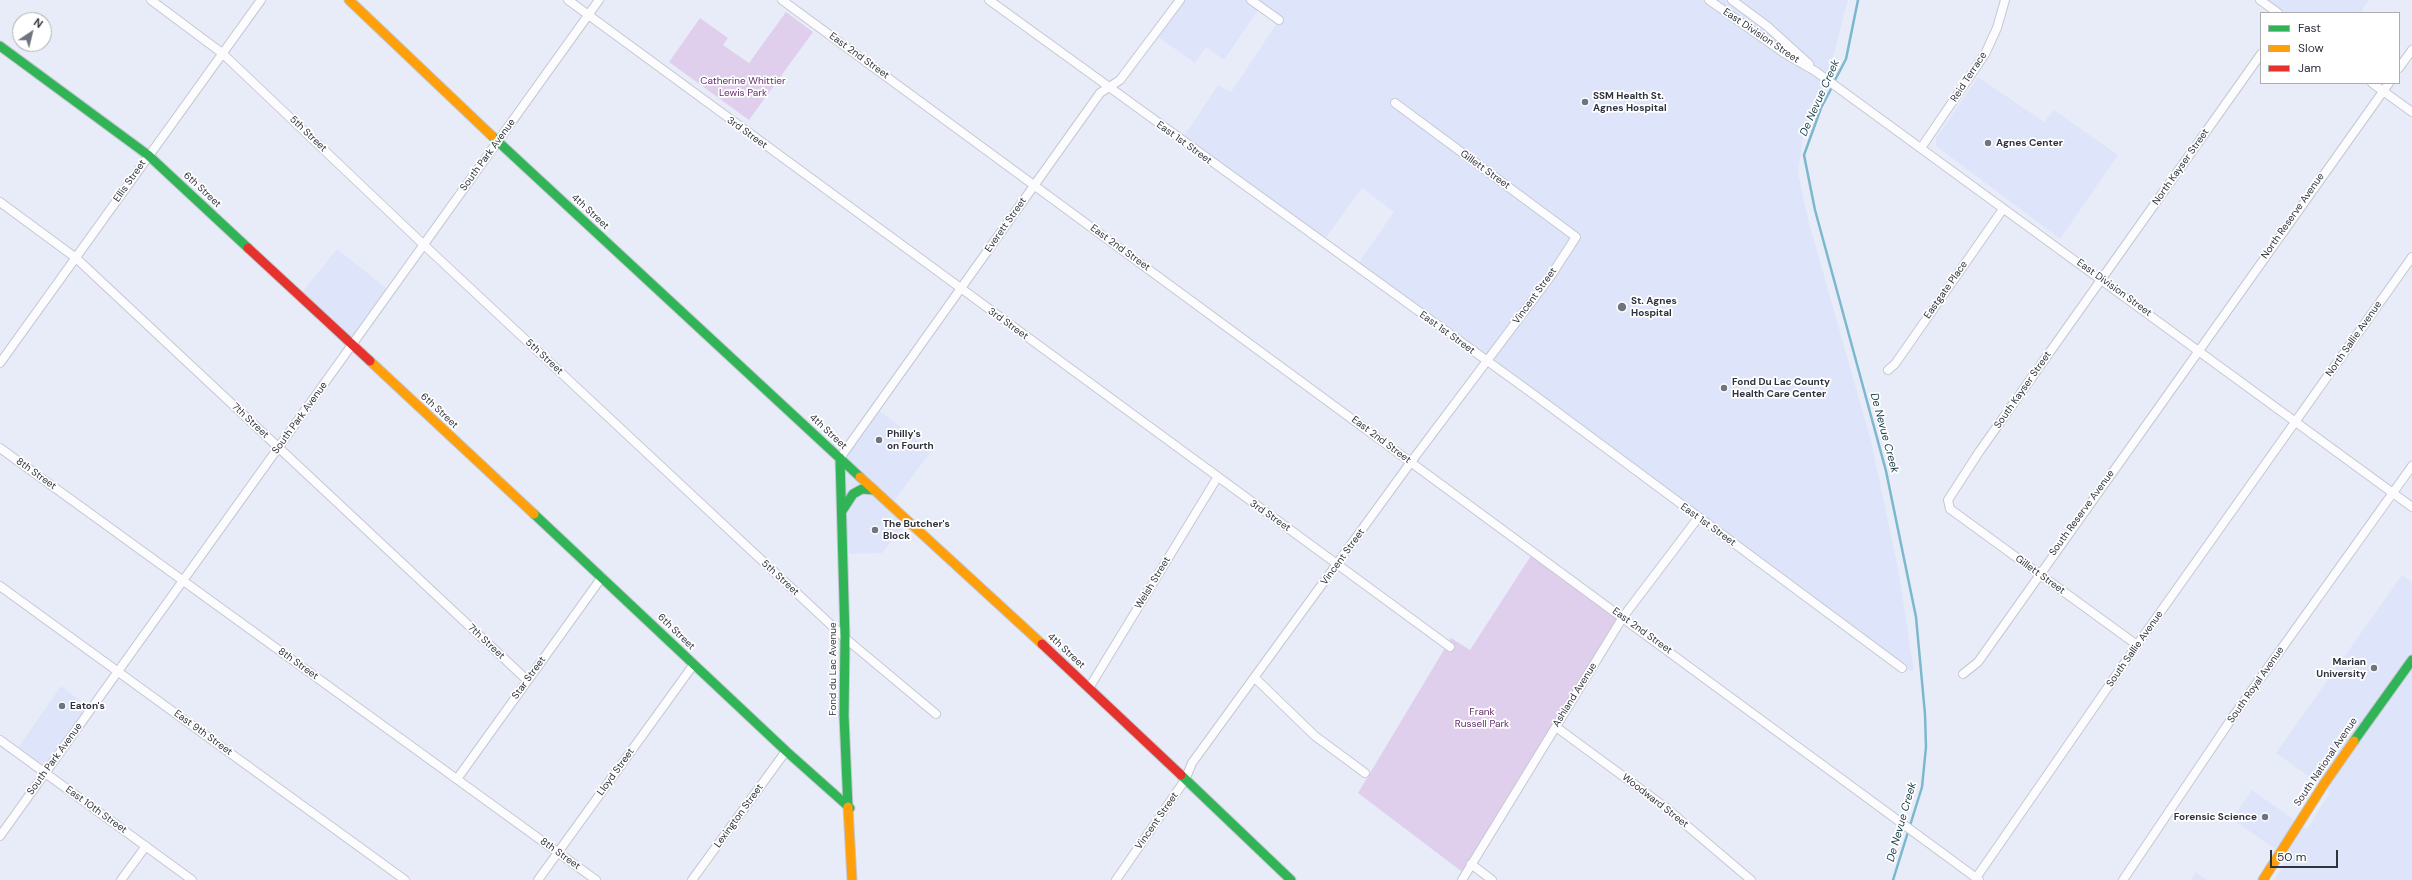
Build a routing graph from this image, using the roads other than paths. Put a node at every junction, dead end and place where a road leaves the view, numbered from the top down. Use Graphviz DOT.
graph roads {
  1 [pos="151,0"];
  2 [pos="261,0"];
  3 [pos="349,0"];
  4 [pos="568,0"];
  5 [pos="599,0"];
  6 [pos="782,0"];
  7 [pos="989,0"];
  8 [pos="1180,0"];
  9 [pos="1251,0"];
  10 [pos="1709,0"];
  11 [pos="1732,0"];
  12 [pos="2005,0"];
  13 [pos="2260,0"];
  14 [pos="2277,12"];
  15 [pos="588,15"];
  16 [pos="1279,20"];
  17 [pos="0,46"];
  18 [pos="2412,50"];
  19 [pos="222,53"];
  20 [pos="2260,55"];
  21 [pos="2400,67"];
  22 [pos="1815,71"];
  23 [pos="2373,84"];
  24 [pos="2387,84"];
  25 [pos="1110,88"];
  26 [pos="2383,91"];
  27 [pos="1395,103"];
  28 [pos="2412,112"];
  29 [pos="498,142"];
  30 [pos="1921,148"];
  31 [pos="148,155"];
  32 [pos="1034,184"];
  33 [pos="0,202"];
  34 [pos="2003,209"];
  35 [pos="1576,237"];
  36 [pos="424,245"];
  37 [pos="2412,257"];
  38 [pos="76,258"];
  39 [pos="2101,279"];
  40 [pos="960,289"];
  41 [pos="353,346"];
  42 [pos="2199,349"];
  43 [pos="1,359"];
  44 [pos="1487,362"];
  45 [pos="1888,370"];
  46 [pos="2295,421"];
  47 [pos="0,448"];
  48 [pos="278,448"];
  49 [pos="840,458"];
  50 [pos="1411,462"];
  51 [pos="2412,466"];
  52 [pos="1217,478"];
  53 [pos="874,490"];
  54 [pos="2393,493"];
  55 [pos="1948,502"];
  56 [pos="2412,506"];
  57 [pos="842,514"];
  58 [pos="1698,518"];
  59 [pos="1338,564"];
  60 [pos="2038,574"];
  61 [pos="602,577"];
  62 [pos="183,581"];
  63 [pos="0,586"];
  64 [pos="1623,617"];
  65 [pos="845,638"];
  66 [pos="2137,645"];
  67 [pos="1450,647"];
  68 [pos="2412,660"];
  69 [pos="694,664"];
  70 [pos="1902,668"];
  71 [pos="118,672"];
  72 [pos="1963,674"];
  73 [pos="1255,678"];
  74 [pos="527,680"];
  75 [pos="1089,688"];
  76 [pos="936,714"];
  77 [pos="1556,727"];
  78 [pos="0,740"];
  79 [pos="786,751"];
  80 [pos="45,773"];
  81 [pos="1365,773"];
  82 [pos="457,779"];
  83 [pos="1186,780"];
  84 [pos="850,808"];
  85 [pos="0,836"];
  86 [pos="146,846"];
  87 [pos="558,852"];
  88 [pos="1471,864"];
  89 [pos="1978,879"];
  90 [pos="121,880"];
  91 [pos="192,880"];
  92 [pos="405,880"];
  93 [pos="538,880"];
  94 [pos="596,880"];
  95 [pos="692,880"];
  96 [pos="852,880"];
  97 [pos="1116,880"];
  98 [pos="1291,880"];
  99 [pos="1462,880"];
  100 [pos="1492,880"];
  101 [pos="1751,880"];
  102 [pos="2123,880"];
  103 [pos="2263,880"];
  1 -- 19 [label="street, 5th Street"];
  2 -- 19 [label="street, Ellis Street"];
  3 -- 29 [label="street, 4th Street"];
  4 -- 15 [label="street, 3rd Street"];
  5 -- 15 [label="street, South Park Avenue"];
  6 -- 32 [label="street, East 2nd Street"];
  7 -- 25 [label="street, East 1st Street"];
  8 -- 25 [label="street, Everett Street"];
  9 -- 16 [label="street"];
  10 -- 22 [label="street, East Division Street"];
  11 -- 22 [label="street, East Division Street"];
  12 -- 30 [label="street, Reid Terrace"];
  13 -- 14 [label="street"];
  15 -- 29 [label="street, South Park Avenue"];
  15 -- 40 [label="street, 3rd Street"];
  17 -- 31 [label="street, 6th Street"];
  18 -- 21 [label="street"];
  19 -- 31 [label="street, Ellis Street"];
  19 -- 36 [label="street, 5th Street"];
  20 -- 39 [label="street, North Kayser Street"];
  22 -- 30 [label="street, East Division Street"];
  23 -- 26 [label="street"];
  24 -- 26 [label="street, North Reserve Avenue"];
  25 -- 32 [label="street, Everett Street"];
  25 -- 44 [label="street, East 1st Street"];
  26 -- 28 [label="street"];
  26 -- 42 [label="street, North Reserve Avenue"];
  27 -- 35 [label="street, Gillett Street"];
  29 -- 36 [label="street, South Park Avenue"];
  29 -- 49 [label="street, 4th Street"];
  30 -- 34 [label="street, East Division Street"];
  31 -- 38 [label="street, Ellis Street"];
  31 -- 41 [label="street, 6th Street"];
  32 -- 40 [label="street, Everett Street"];
  32 -- 50 [label="street, East 2nd Street"];
  33 -- 38 [label="street, 7th Street"];
  34 -- 39 [label="street, East Division Street"];
  34 -- 45 [label="street, Eastgate Place"];
  35 -- 44 [label="street, Vincent Street"];
  36 -- 41 [label="street, South Park Avenue"];
  36 -- 65 [label="street, 5th Street"];
  37 -- 46 [label="street, North Sallie Avenue"];
  38 -- 43 [label="street, Ellis Street"];
  38 -- 48 [label="street, 7th Street"];
  39 -- 42 [label="street, East Division Street"];
  39 -- 55 [label="street, South Kayser Street"];
  40 -- 49 [label="street, Everett Street"];
  40 -- 52 [label="street, 3rd Street"];
  41 -- 48 [label="street, South Park Avenue"];
  41 -- 61 [label="street, 6th Street"];
  42 -- 46 [label="street, East Division Street"];
  42 -- 60 [label="street, South Reserve Avenue"];
  44 -- 50 [label="street, Vincent Street"];
  44 -- 58 [label="street, East 1st Street"];
  46 -- 54 [label="street, East Division Street"];
  46 -- 66 [label="street, South Sallie Avenue"];
  47 -- 62 [label="street, 8th Street"];
  48 -- 62 [label="street, South Park Avenue"];
  48 -- 74 [label="street, 7th Street"];
  49 -- 53 [label="street, 4th Street"];
  49 -- 57 [label="street, Fond du Lac Avenue"];
  50 -- 59 [label="street, Vincent Street"];
  50 -- 64 [label="street, East 2nd Street"];
  51 -- 54 [label="street, South Royal Avenue"];
  52 -- 59 [label="street, 3rd Street"];
  52 -- 75 [label="street, Welsh Street"];
  53 -- 57 [label="street"];
  53 -- 75 [label="street, 4th Street"];
  54 -- 56 [label="street, East Division Street"];
  54 -- 102 [label="street, South Royal Avenue"];
  55 -- 60 [label="street, Gillett Street"];
  57 -- 65 [label="street, Fond du Lac Avenue"];
  58 -- 64 [label="street, Ashland Avenue"];
  58 -- 70 [label="street, East 1st Street"];
  59 -- 67 [label="street, 3rd Street"];
  59 -- 73 [label="street, Vincent Street"];
  60 -- 66 [label="street, Gillett Street"];
  60 -- 72 [label="street, South Reserve Avenue"];
  61 -- 69 [label="street, 6th Street"];
  61 -- 74 [label="street, Star Street"];
  62 -- 71 [label="street, South Park Avenue"];
  62 -- 82 [label="street, 8th Street"];
  63 -- 71 [label="street, East 9th Street"];
  64 -- 77 [label="street, Ashland Avenue"];
  64 -- 89 [label="street, East 2nd Street"];
  65 -- 76 [label="street, 5th Street"];
  65 -- 84 [label="street, Fond du Lac Avenue"];
  66 -- 89 [label="street, South Sallie Avenue"];
  68 -- 103 [label="street, South National Avenue"];
  69 -- 79 [label="street, 6th Street"];
  69 -- 87 [label="street, Lloyd Street"];
  71 -- 80 [label="street, South Park Avenue"];
  71 -- 92 [label="street, East 9th Street"];
  73 -- 81 [label="street"];
  73 -- 83 [label="street, Vincent Street"];
  74 -- 82 [label="street, Star Street"];
  75 -- 83 [label="street, 4th Street"];
  77 -- 88 [label="street, Ashland Avenue"];
  77 -- 101 [label="street, Woodward Street"];
  78 -- 80 [label="street, East 10th Street"];
  79 -- 84 [label="street, 6th Street"];
  79 -- 95 [label="street, Lexington Street"];
  80 -- 85 [label="street, South Park Avenue"];
  80 -- 86 [label="street, East 10th Street"];
  82 -- 87 [label="street, 8th Street"];
  83 -- 97 [label="street, Vincent Street"];
  83 -- 98 [label="street, 4th Street"];
  84 -- 96 [label="street, Fond du Lac Avenue"];
  86 -- 90 [label="street"];
  86 -- 91 [label="street, East 10th Street"];
  87 -- 93 [label="street, Lloyd Street"];
  87 -- 94 [label="street, 8th Street"];
  88 -- 99 [label="street, Ashland Avenue"];
  88 -- 100 [label="street"];
}
